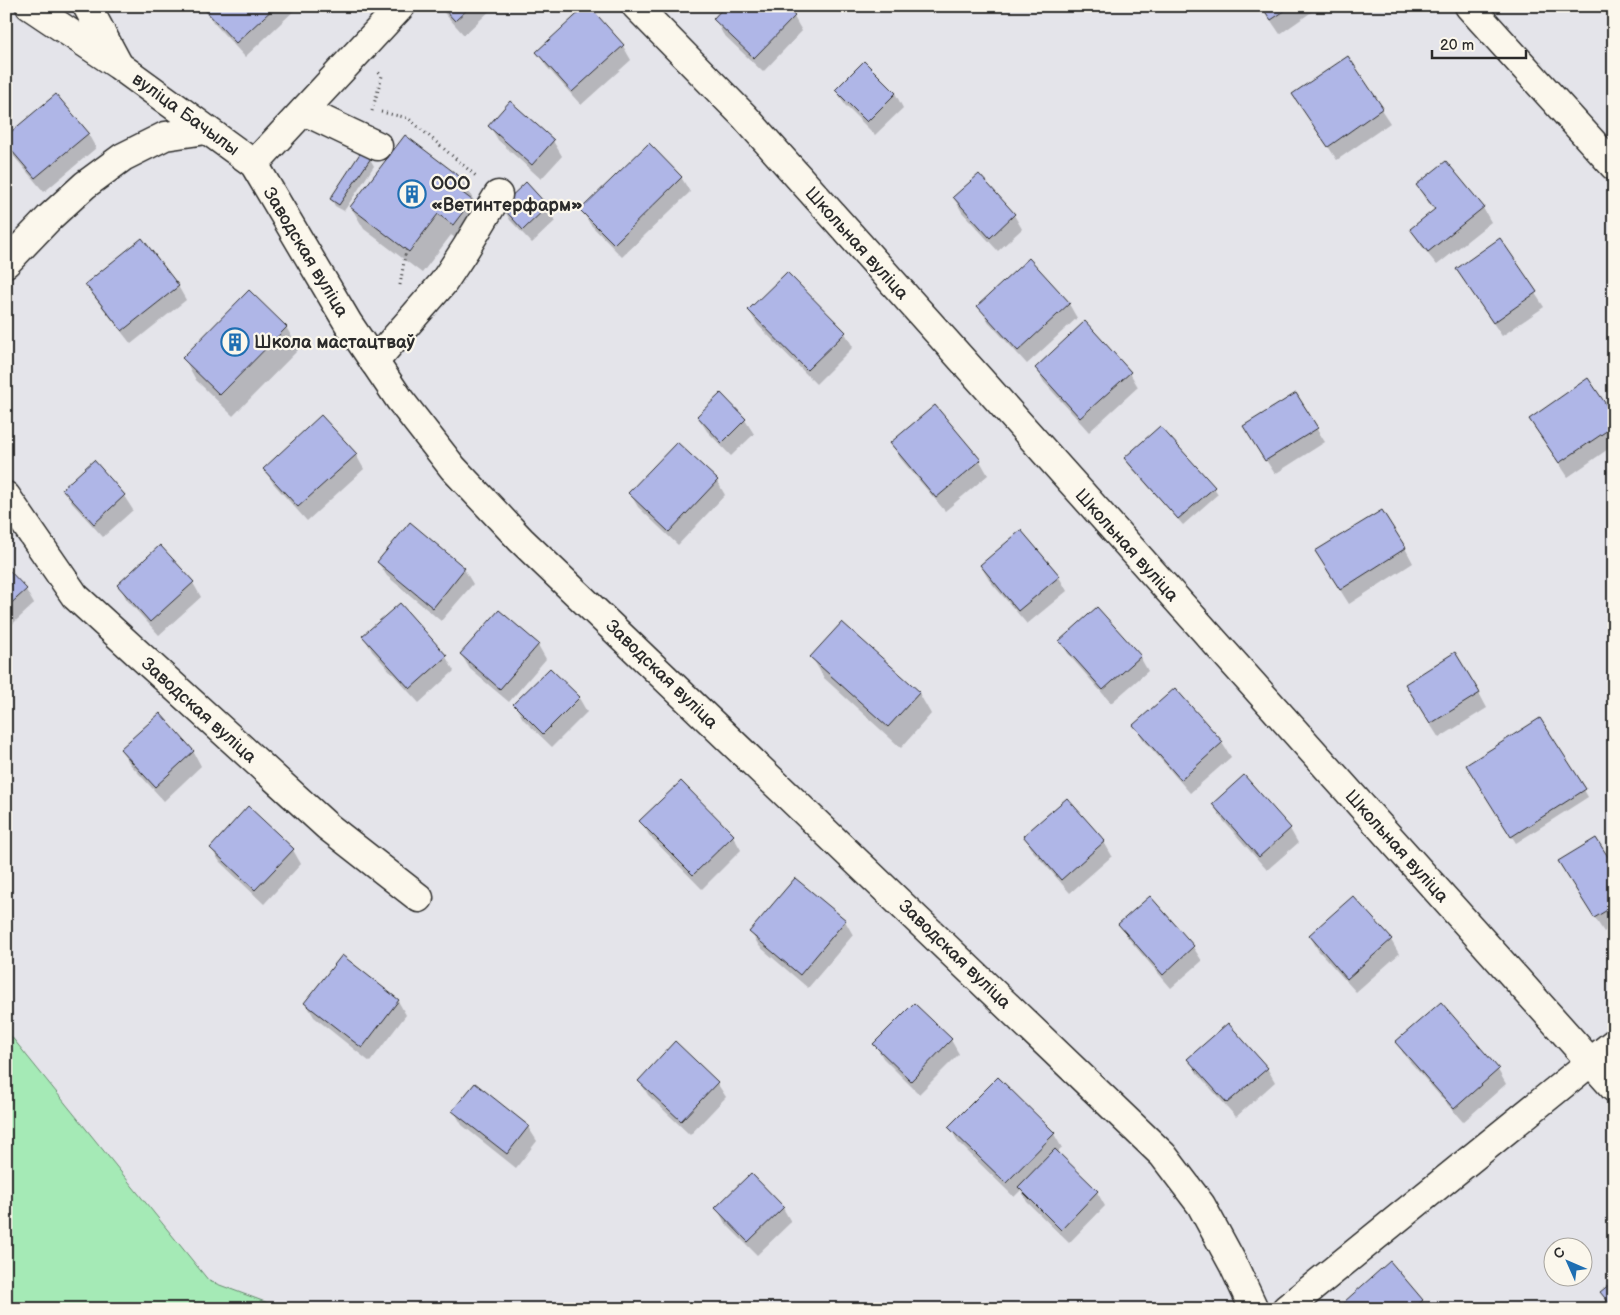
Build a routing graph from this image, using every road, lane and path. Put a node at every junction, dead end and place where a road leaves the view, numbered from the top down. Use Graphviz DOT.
graph roads {
  1 [pos="30,6"];
  2 [pos="87,6"];
  3 [pos="401,6"];
  4 [pos="636,6"];
  5 [pos="1470,6"];
  6 [pos="118,65"];
  7 [pos="374,68"];
  8 [pos="373,110"];
  9 [pos="304,111"];
  10 [pos="370,116"];
  11 [pos="206,130"];
  12 [pos="378,146"];
  13 [pos="254,164"];
  14 [pos="1614,166"];
  15 [pos="498,195"];
  16 [pos="6,263"];
  17 [pos="374,362"];
  18 [pos="6,496"];
  19 [pos="419,898"];
  20 [pos="1614,1043"];
  21 [pos="1590,1062"];
  22 [pos="1614,1088"];
  23 [pos="1254,1309"];
  24 [pos="1286,1309"];
  1 -- 6 [label="street, вуліца Бачылы"];
  2 -- 6 [label="street, вуліца Бачылы"];
  3 -- 9 [label="street"];
  4 -- 21 [label="street, Школьная вуліца"];
  5 -- 14 [label="street"];
  6 -- 11 [label="street, вуліца Бачылы"];
  7 -- 8 [label="path"];
  8 -- 10 [label="path"];
  8 -- 15 [label="path"];
  9 -- 12 [label="street"];
  9 -- 13 [label="street"];
  11 -- 13 [label="street, вуліца Бачылы"];
  11 -- 16 [label="street"];
  13 -- 17 [label="street, Заводская вуліца"];
  15 -- 17 [label="street"];
  17 -- 23 [label="street, Заводская вуліца"];
  18 -- 19 [label="street, Заводская вуліца"];
  20 -- 21 [label="street"];
  21 -- 22 [label="street, Школьная вуліца"];
  21 -- 24 [label="street"];
}
